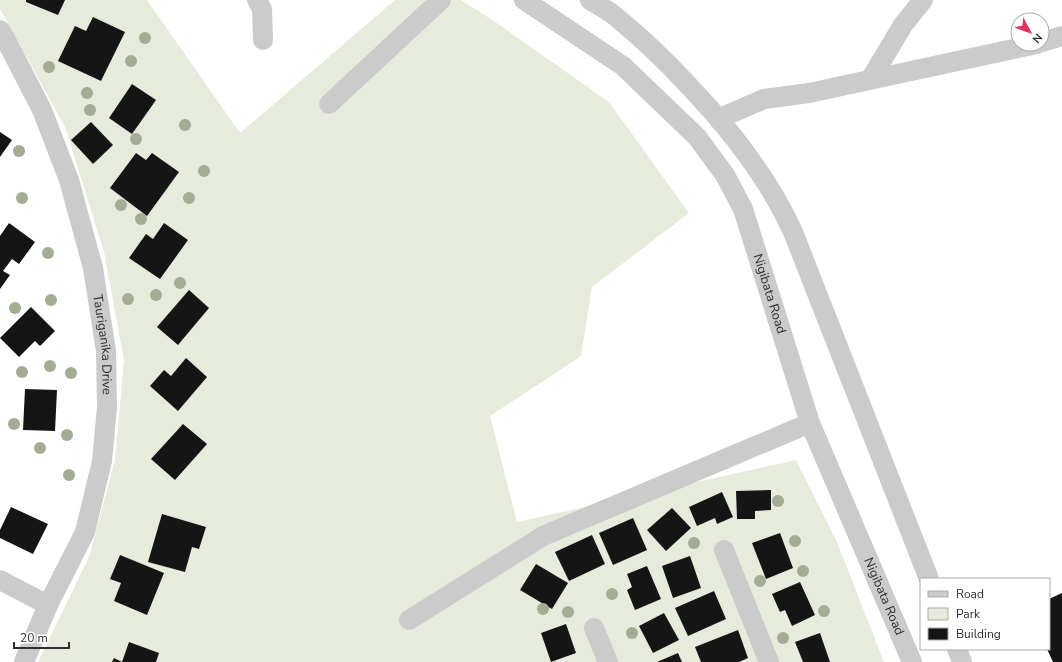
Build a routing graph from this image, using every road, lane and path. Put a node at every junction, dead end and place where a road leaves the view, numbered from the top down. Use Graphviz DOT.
graph roads {
  1 [pos="257,0"];
  2 [pos="441,0"];
  3 [pos="524,0"];
  4 [pos="590,0"];
  5 [pos="923,0"];
  6 [pos="0,30"];
  7 [pos="1062,36"];
  8 [pos="263,40"];
  9 [pos="1050,40"];
  10 [pos="1010,50"];
  11 [pos="870,80"];
  12 [pos="329,104"];
  13 [pos="722,122"];
  14 [pos="810,423"];
  15 [pos="724,550"];
  16 [pos="929,578"];
  17 [pos="0,580"];
  18 [pos="48,605"];
  19 [pos="409,620"];
  20 [pos="594,628"];
  21 [pos="957,650"];
  22 [pos="24,662"];
  23 [pos="608,662"];
  24 [pos="769,662"];
  25 [pos="912,662"];
  26 [pos="962,662"];
  1 -- 8 [label="street"];
  2 -- 12 [label="street"];
  3 -- 14 [label="street, Nigibata Road"];
  4 -- 13 [label="street"];
  5 -- 11 [label="street"];
  6 -- 18 [label="street, Tauriganika Drive"];
  7 -- 9 [label="street"];
  10 -- 11 [label="street"];
  11 -- 13 [label="street"];
  13 -- 16 [label="street"];
  14 -- 19 [label="street"];
  14 -- 25 [label="street, Nigibata Road"];
  15 -- 24 [label="street"];
  17 -- 18 [label="street"];
  18 -- 22 [label="street, Tauriganika Drive"];
  20 -- 23 [label="street"];
  21 -- 26 [label="street"];
}
